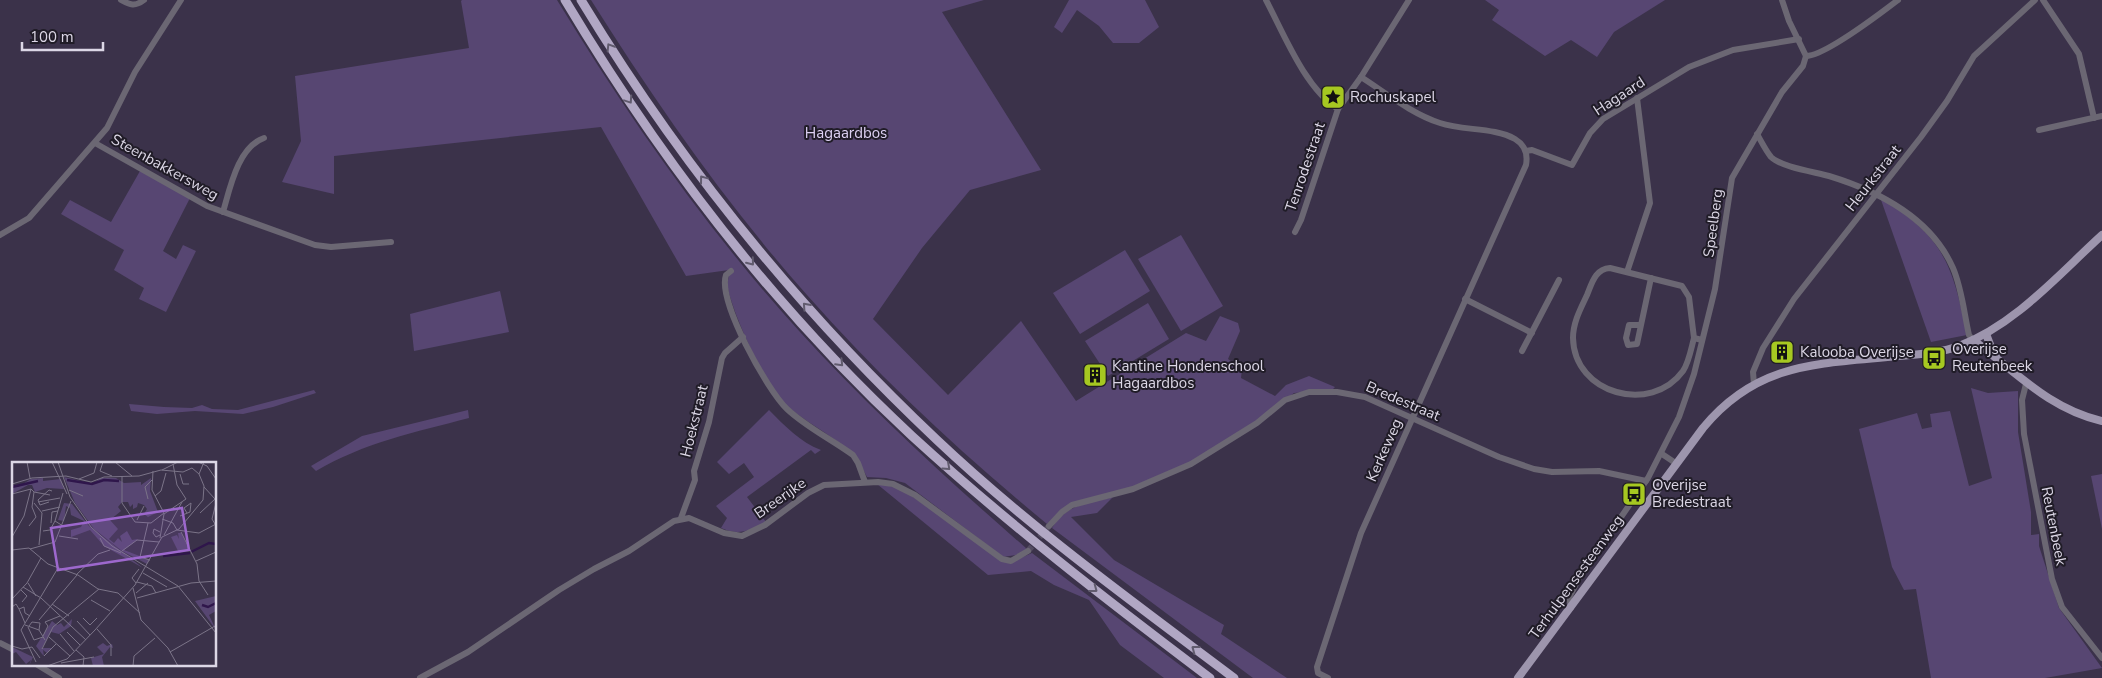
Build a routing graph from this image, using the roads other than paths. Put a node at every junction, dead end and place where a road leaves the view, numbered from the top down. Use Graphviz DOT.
graph roads {
  1 [pos="122,0"];
  2 [pos="144,0"];
  3 [pos="180,0"];
  4 [pos="565,0"];
  5 [pos="581,0"];
  6 [pos="1266,0"];
  7 [pos="1409,0"];
  8 [pos="1782,0"];
  9 [pos="1898,0"];
  10 [pos="2035,0"];
  11 [pos="2043,0"];
  12 [pos="1799,39"];
  13 [pos="1806,56"];
  14 [pos="1361,77"];
  15 [pos="1637,98"];
  16 [pos="1338,109"];
  17 [pos="2102,116"];
  18 [pos="2094,118"];
  19 [pos="2039,130"];
  20 [pos="1757,134"];
  21 [pos="264,138"];
  22 [pos="95,143"];
  23 [pos="1526,151"];
  24 [pos="1877,193"];
  25 [pos="223,212"];
  26 [pos="1295,232"];
  27 [pos="0,236"];
  28 [pos="2102,236"];
  29 [pos="391,242"];
  30 [pos="731,271"];
  31 [pos="1627,272"];
  32 [pos="1651,278"];
  33 [pos="1559,280"];
  34 [pos="1465,299"];
  35 [pos="1641,326"];
  36 [pos="1532,333"];
  37 [pos="1986,334"];
  38 [pos="743,338"];
  39 [pos="1694,338"];
  40 [pos="1702,340"];
  41 [pos="1973,340"];
  42 [pos="1692,347"];
  43 [pos="1700,349"];
  44 [pos="1522,352"];
  45 [pos="2001,361"];
  46 [pos="1754,384"];
  47 [pos="2026,384"];
  48 [pos="1412,418"];
  49 [pos="2102,421"];
  50 [pos="1662,454"];
  51 [pos="1677,464"];
  52 [pos="1646,481"];
  53 [pos="865,482"];
  54 [pos="681,518"];
  55 [pos="1049,526"];
  56 [pos="1028,551"];
  57 [pos="1571,608"];
  58 [pos="2102,658"];
  59 [pos="39,666"];
  60 [pos="1203,674"];
  61 [pos="59,678"];
  62 [pos="420,678"];
  63 [pos="1210,678"];
  64 [pos="1234,678"];
  65 [pos="1328,678"];
  66 [pos="1518,678"];
  1 -- 2 [label="street"];
  3 -- 22 [label="street"];
  4 -- 60 [label="highway, one-way"];
  64 -- 5 [label="highway, one-way"];
  6 -- 16 [label="street"];
  7 -- 14 [label="street"];
  8 -- 12 [label="street"];
  9 -- 13 [label="street"];
  10 -- 24 [label="street, Heurkstraat"];
  11 -- 18 [label="street"];
  12 -- 13 [label="street"];
  12 -- 15 [label="street, Hagaard"];
  13 -- 20 [label="street, Speelberg"];
  14 -- 16 [label="street"];
  14 -- 23 [label="street, Hagaard"];
  15 -- 23 [label="street, Hagaard"];
  15 -- 31 [label="street"];
  16 -- 26 [label="street, Tenrodestraat"];
  17 -- 18 [label="street"];
  18 -- 19 [label="street"];
  20 -- 24 [label="street"];
  20 -- 40 [label="street, Speelberg"];
  21 -- 25 [label="street, Steenbakkersweg"];
  22 -- 25 [label="street, Steenbakkersweg"];
  22 -- 27 [label="street"];
  23 -- 34 [label="street, Kerkeweg"];
  24 -- 41 [label="street"];
  24 -- 46 [label="street, Heurkstraat"];
  25 -- 29 [label="street, Steenbakkersweg"];
  28 -- 37 [label="main road, Terhulpensesteenweg"];
  30 -- 38 [label="street"];
  31 -- 32 [label="street"];
  31 -- 42 [label="street"];
  32 -- 35 [label="street"];
  32 -- 39 [label="street"];
  33 -- 36 [label="street"];
  34 -- 36 [label="street"];
  34 -- 48 [label="street, Kerkeweg"];
  36 -- 44 [label="street"];
  37 -- 41 [label="main road, Terhulpensesteenweg"];
  37 -- 45 [label="main road"];
  38 -- 53 [label="street"];
  38 -- 54 [label="street, Hoekstraat"];
  39 -- 40 [label="street"];
  39 -- 42 [label="street"];
  40 -- 43 [label="street, Speelberg"];
  41 -- 45 [label="main road"];
  41 -- 46 [label="main road, Terhulpensesteenweg"];
  42 -- 43 [label="street"];
  43 -- 50 [label="street, Speelberg"];
  45 -- 47 [label="main road"];
  46 -- 51 [label="main road, Terhulpensesteenweg"];
  47 -- 49 [label="main road"];
  47 -- 58 [label="street, Reutenbeek"];
  48 -- 52 [label="street, Bredestraat"];
  48 -- 55 [label="street, Bredestraat"];
  48 -- 65 [label="street, Kerkeweg"];
  50 -- 51 [label="street"];
  50 -- 52 [label="street, Speelberg"];
  51 -- 57 [label="main road, Terhulpensesteenweg"];
  52 -- 57 [label="street, Speelberg"];
  53 -- 54 [label="street, Breerijke"];
  53 -- 56 [label="street, Breerijke"];
  54 -- 62 [label="street"];
  57 -- 66 [label="main road, Terhulpensesteenweg"];
  59 -- 61 [label="street"];
  60 -- 63 [label="highway"];
}
